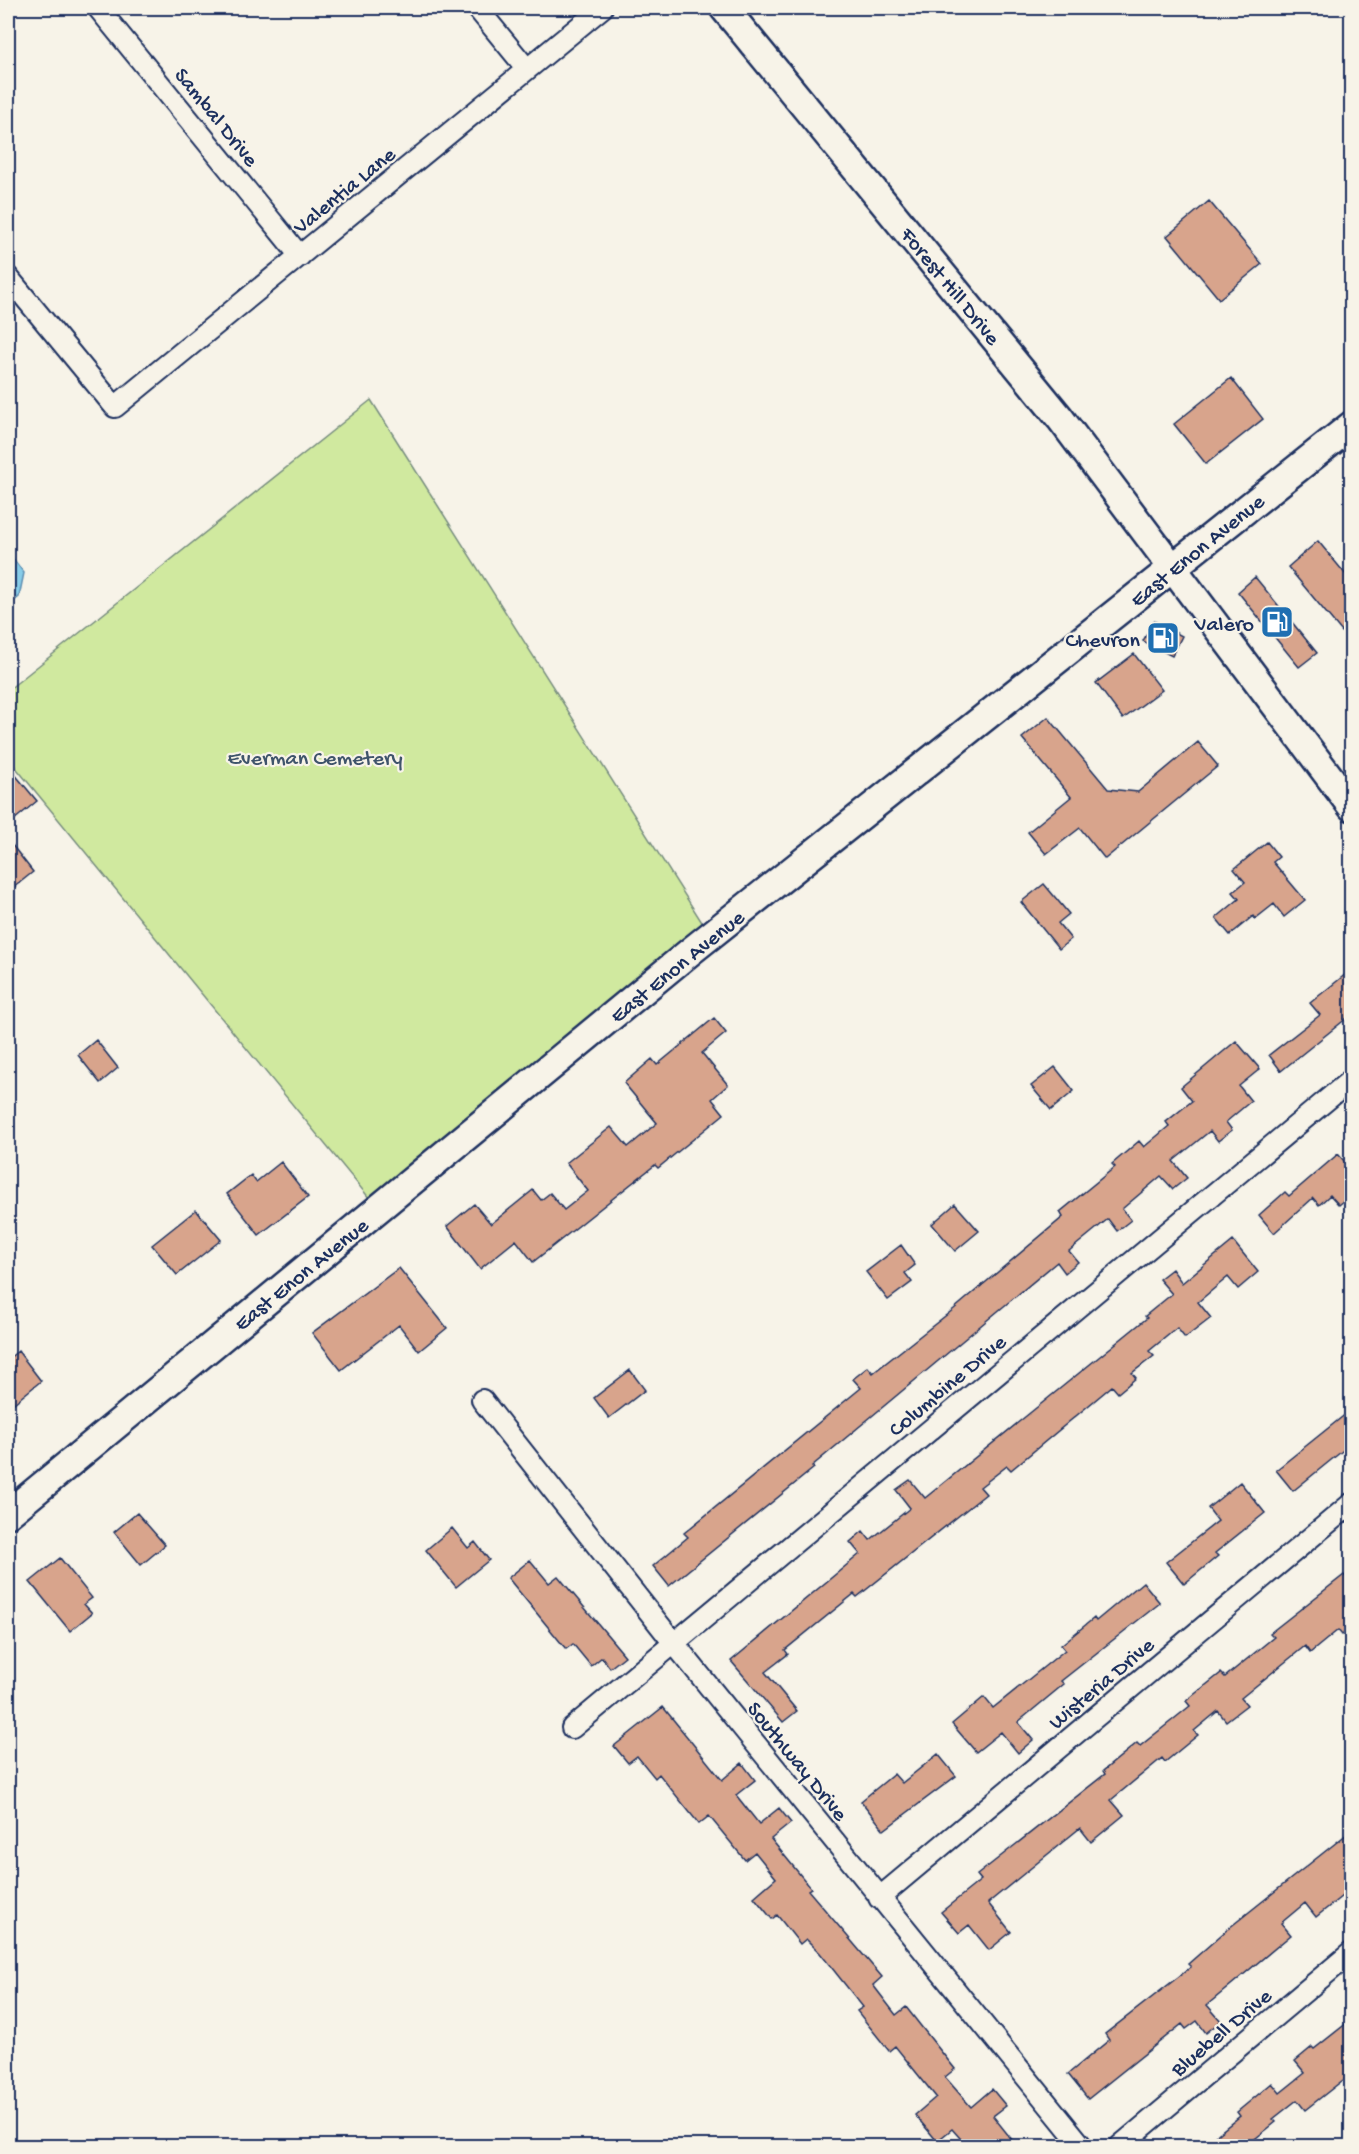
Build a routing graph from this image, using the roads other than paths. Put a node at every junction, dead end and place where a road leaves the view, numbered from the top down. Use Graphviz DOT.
graph roads {
  1 [pos="98,8"];
  2 [pos="477,8"];
  3 [pos="602,8"];
  4 [pos="724,8"];
  5 [pos="527,69"];
  6 [pos="300,256"];
  7 [pos="8,277"];
  8 [pos="1352,425"];
  9 [pos="1174,567"];
  10 [pos="1352,807"];
  11 [pos="1352,1078"];
  12 [pos="482,1400"];
  13 [pos="1352,1503"];
  14 [pos="8,1514"];
  15 [pos="673,1642"];
  16 [pos="572,1728"];
  17 [pos="879,1898"];
  18 [pos="1352,1952"];
  19 [pos="1082,2146"];
  20 [pos="1120,2146"];
  1 -- 6 [label="street, Sambal Drive"];
  2 -- 5 [label="street"];
  3 -- 5 [label="street, Valentia Lane"];
  4 -- 9 [label="street, Forest Hill Drive"];
  5 -- 6 [label="street, Valentia Lane"];
  6 -- 7 [label="street, Valentia Lane"];
  8 -- 9 [label="street, East Enon Avenue"];
  9 -- 10 [label="street, Forest Hill Drive"];
  9 -- 14 [label="street, East Enon Avenue"];
  11 -- 15 [label="street, Columbine Drive"];
  12 -- 15 [label="street, Southway Drive"];
  13 -- 17 [label="street, Wisteria Drive"];
  15 -- 16 [label="street, Columbine Drive"];
  15 -- 17 [label="street, Southway Drive"];
  17 -- 19 [label="street, Southway Drive"];
  18 -- 20 [label="street, Bluebell Drive"];
}
